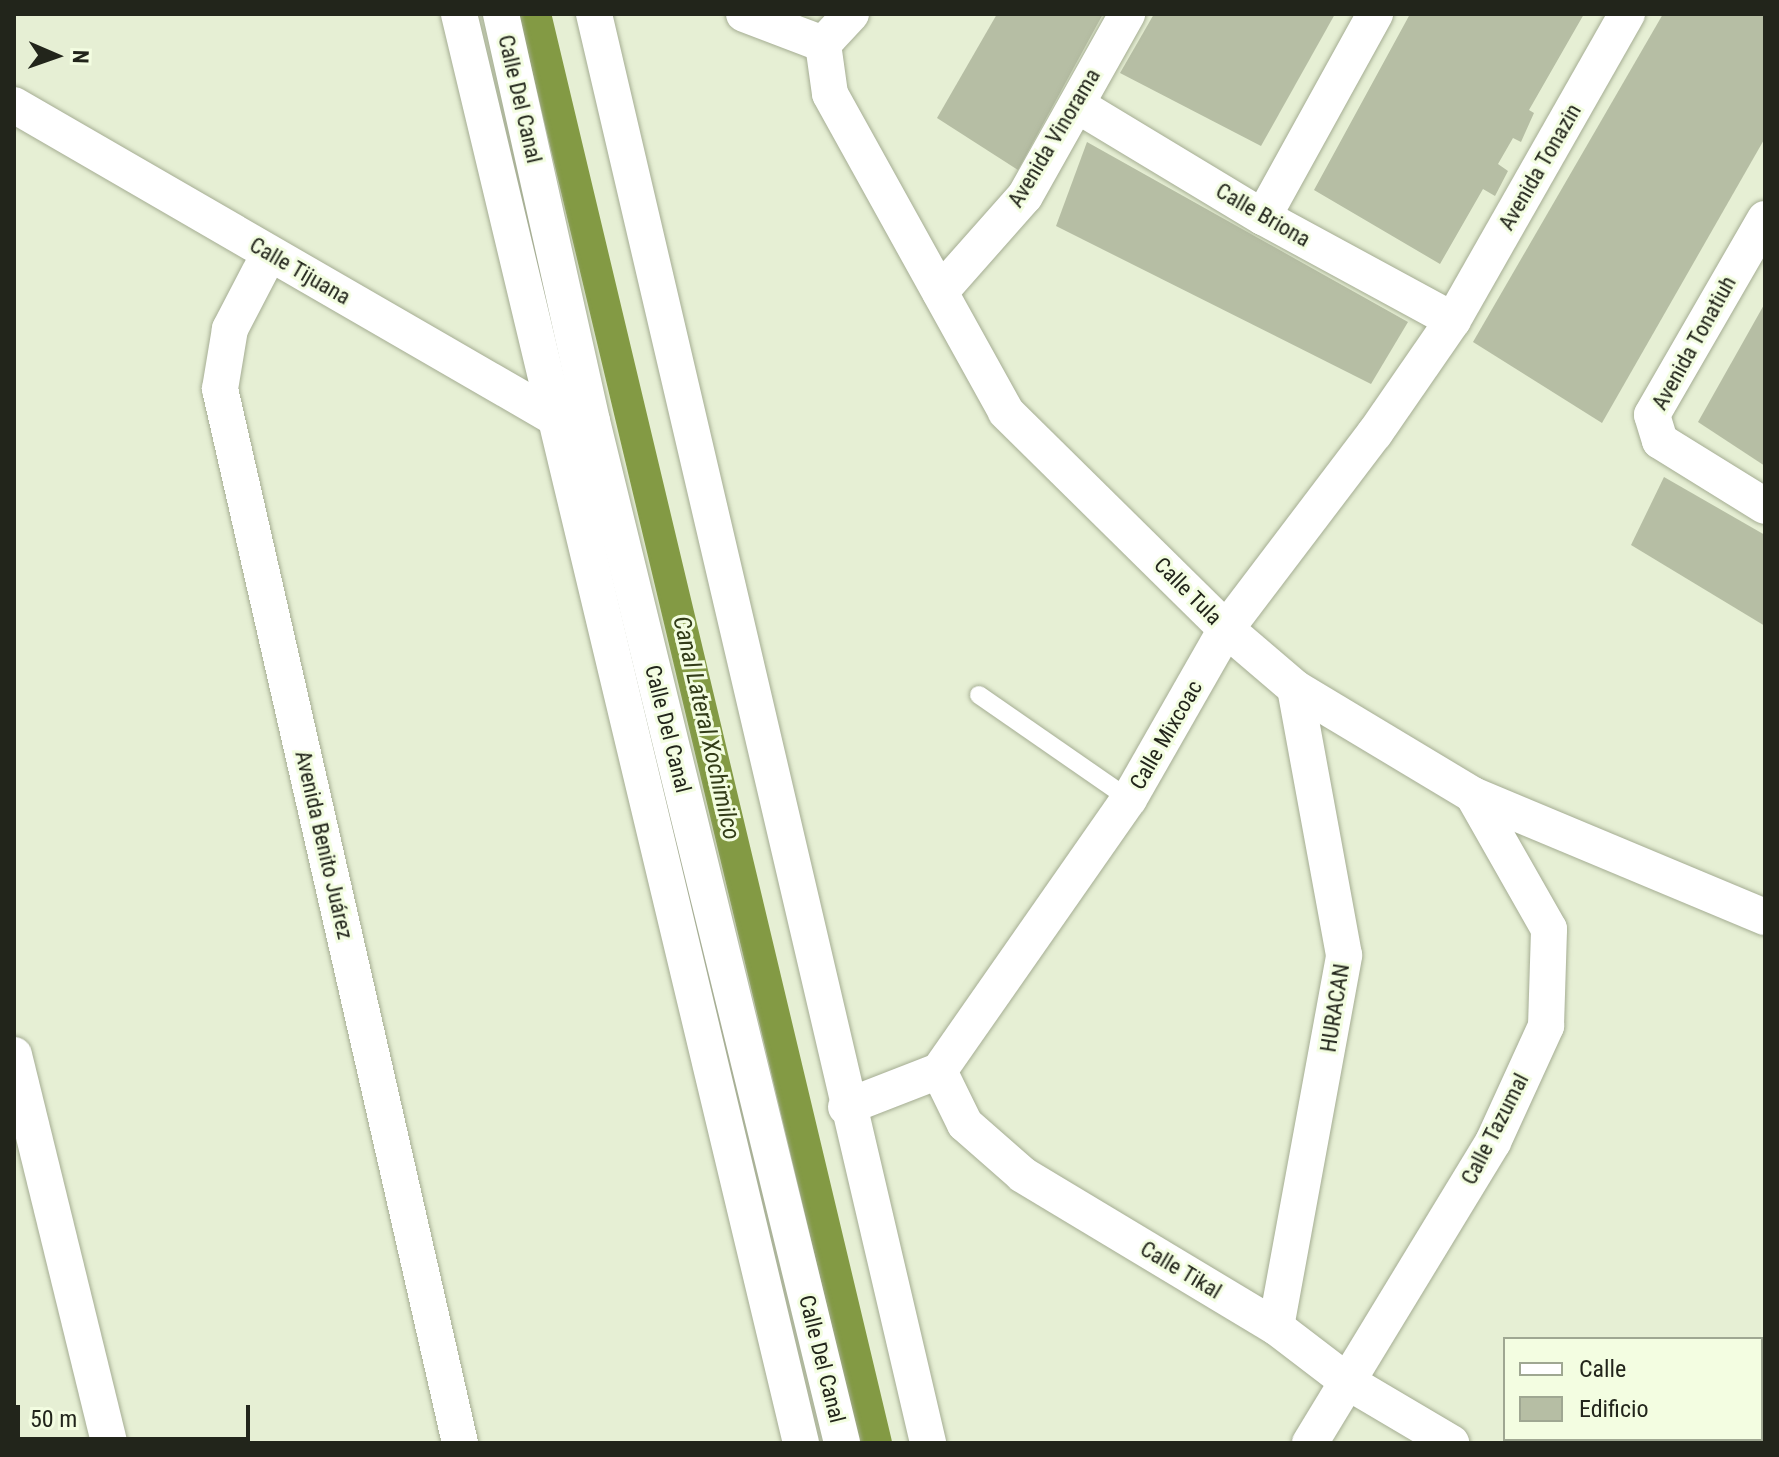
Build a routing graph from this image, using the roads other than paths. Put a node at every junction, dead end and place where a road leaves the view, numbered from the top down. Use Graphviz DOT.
graph roads {
  1 [pos="459,14"];
  2 [pos="501,14"];
  3 [pos="594,14"];
  4 [pos="744,14"];
  5 [pos="851,14"];
  6 [pos="1127,14"];
  7 [pos="1375,14"];
  8 [pos="1627,14"];
  9 [pos="823,44"];
  10 [pos="14,105"];
  11 [pos="1077,105"];
  12 [pos="1263,217"];
  13 [pos="1765,219"];
  14 [pos="269,254"];
  15 [pos="940,292"];
  16 [pos="1453,320"];
  17 [pos="557,419"];
  18 [pos="592,421"];
  19 [pos="1765,506"];
  20 [pos="1226,629"];
  21 [pos="1295,688"];
  22 [pos="979,695"];
  23 [pos="1473,795"];
  24 [pos="1129,799"];
  25 [pos="1765,917"];
  26 [pos="14,1055"];
  27 [pos="939,1071"];
  28 [pos="846,1107"];
  29 [pos="1276,1327"];
  30 [pos="1348,1382"];
  31 [pos="109,1443"];
  32 [pos="460,1443"];
  33 [pos="801,1443"];
  34 [pos="842,1443"];
  35 [pos="928,1443"];
  36 [pos="1310,1443"];
  37 [pos="1451,1443"];
  1 -- 17 [label="street"];
  2 -- 18 [label="street, Calle Del Canal"];
  3 -- 28 [label="street"];
  4 -- 9 [label="street"];
  5 -- 9 [label="street"];
  6 -- 11 [label="street, Avenida Vinorama"];
  7 -- 12 [label="street"];
  8 -- 16 [label="street, Avenida Tonazin"];
  9 -- 15 [label="street, Calle Tula"];
  10 -- 14 [label="street, Calle Tijuana"];
  11 -- 12 [label="street, Calle Briona"];
  11 -- 15 [label="street, Avenida Vinorama"];
  12 -- 16 [label="street, Calle Briona"];
  13 -- 19 [label="street, Avenida Tonatiuh"];
  14 -- 17 [label="street, Calle Tijuana"];
  14 -- 32 [label="street, Avenida Benito Juárez"];
  15 -- 20 [label="street, Calle Tula"];
  16 -- 20 [label="street, Calle Mixcoac"];
  17 -- 18 [label="street, Calle Tijuana"];
  17 -- 33 [label="street"];
  18 -- 34 [label="street, Calle Del Canal"];
  20 -- 21 [label="street, Calle Tula"];
  20 -- 24 [label="street, Calle Mixcoac"];
  21 -- 23 [label="street, Calle Tula"];
  21 -- 29 [label="street, HURACAN"];
  22 -- 24 [label="lane"];
  23 -- 25 [label="street, Calle Tula"];
  23 -- 30 [label="street, Calle Tazumal"];
  24 -- 27 [label="street, Calle Mixcoac"];
  26 -- 31 [label="street"];
  27 -- 28 [label="street"];
  27 -- 29 [label="street, Calle Tikal"];
  28 -- 35 [label="street"];
  29 -- 30 [label="street, Calle Tikal"];
  30 -- 36 [label="street, Calle Tazumal"];
  30 -- 37 [label="street, Calle Tikal"];
}
